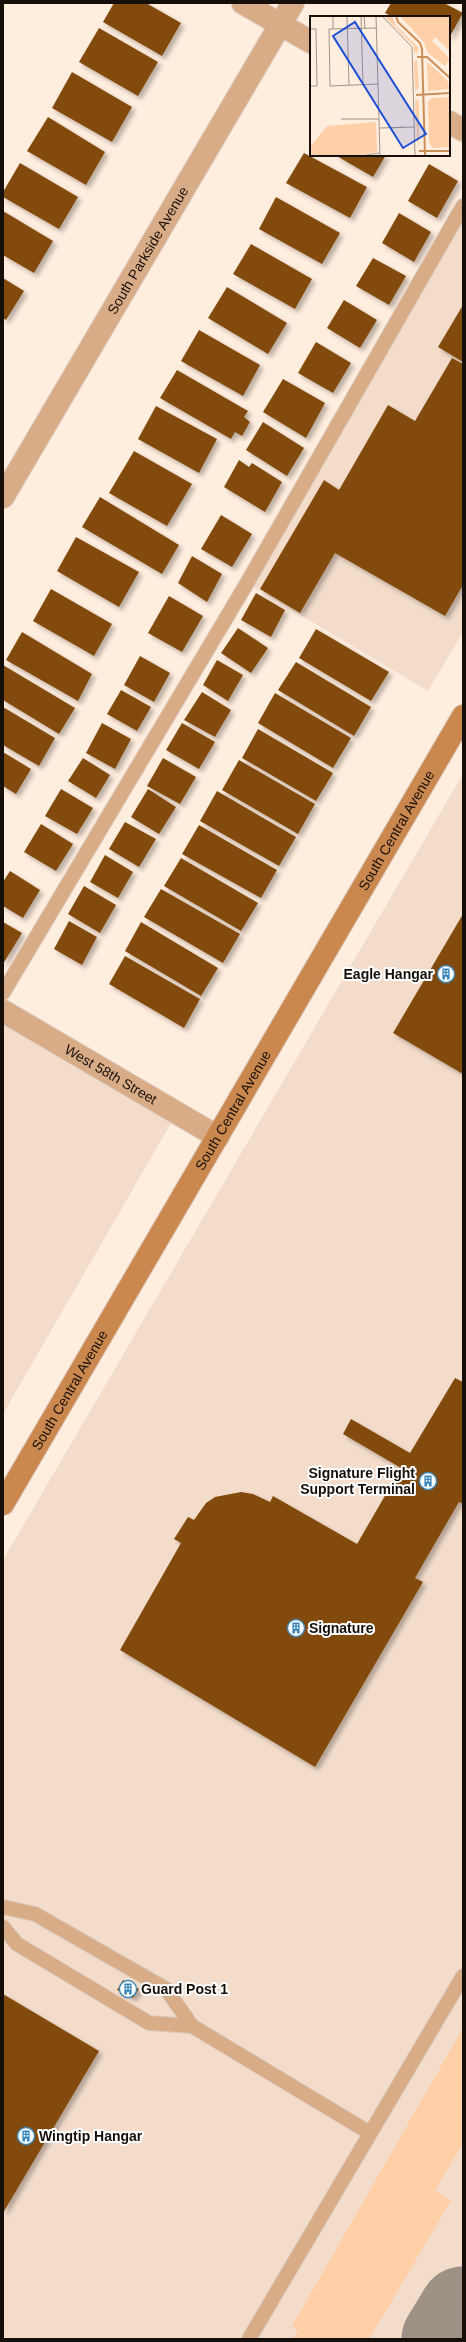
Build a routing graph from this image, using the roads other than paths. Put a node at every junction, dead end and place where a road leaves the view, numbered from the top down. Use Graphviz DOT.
graph roads {
  1 [pos="243,3"];
  2 [pos="293,3"];
  3 [pos="281,24"];
  4 [pos="310,41"];
  5 [pos="450,123"];
  6 [pos="463,130"];
  7 [pos="463,206"];
  8 [pos="3,497"];
  9 [pos="463,716"];
  10 [pos="3,993"];
  11 [pos="3,1011"];
  12 [pos="218,1137"];
  13 [pos="3,1504"];
  14 [pos="3,1907"];
  15 [pos="3,1927"];
  16 [pos="463,1976"];
  17 [pos="192,2026"];
  18 [pos="370,2133"];
  19 [pos="249,2339"];
  1 -- 3 [label="street"];
  2 -- 3 [label="street, South Parkside Avenue"];
  3 -- 4 [label="street"];
  3 -- 8 [label="street, South Parkside Avenue"];
  5 -- 6 [label="street"];
  7 -- 10 [label="lane"];
  9 -- 12 [label="main road, South Central Avenue"];
  11 -- 12 [label="street, West 58th Street"];
  12 -- 13 [label="main road, South Central Avenue"];
  14 -- 17 [label="lane"];
  15 -- 17 [label="lane"];
  16 -- 18 [label="lane"];
  17 -- 18 [label="lane"];
  18 -- 19 [label="lane"];
}
